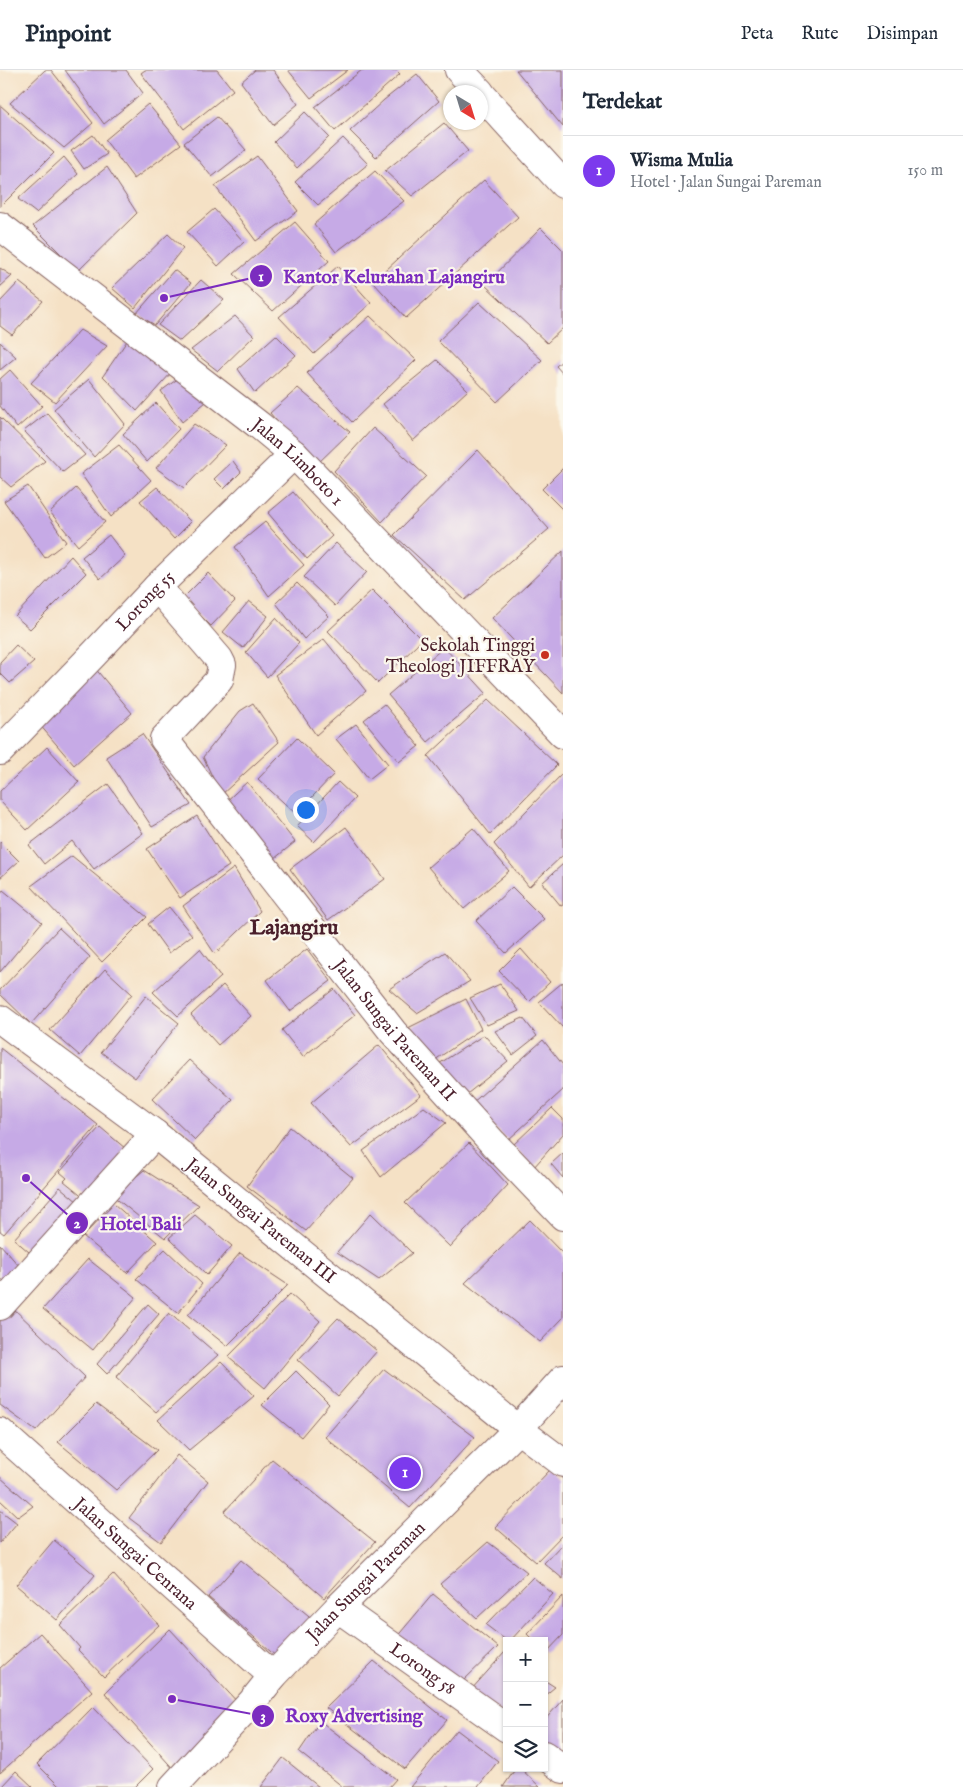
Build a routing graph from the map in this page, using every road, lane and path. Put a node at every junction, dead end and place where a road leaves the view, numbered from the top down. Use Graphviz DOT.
graph roads {
  1 [pos="459,70"];
  2 [pos="473,85"];
  3 [pos="488,101"];
  4 [pos="557,166"];
  5 [pos="0,226"];
  6 [pos="294,454"];
  7 [pos="157,587"];
  8 [pos="563,734"];
  9 [pos="0,750"];
  10 [pos="0,1019"];
  11 [pos="155,1134"];
  12 [pos="563,1216"];
  13 [pos="0,1306"];
  14 [pos="562,1383"];
  15 [pos="518,1429"];
  16 [pos="0,1432"];
  17 [pos="563,1463"];
  18 [pos="338,1608"];
  19 [pos="273,1676"];
  20 [pos="506,1727"];
  21 [pos="548,1758"];
  22 [pos="563,1769"];
  23 [pos="173,1787"];
  1 -- 2 [label="street"];
  3 -- 4 [label="street"];
  5 -- 6 [label="street, Jalan Limboto 1"];
  6 -- 7 [label="street, Lorong 55"];
  6 -- 8 [label="street, Jalan Limboto 1"];
  7 -- 9 [label="street, Lorong 55"];
  7 -- 12 [label="street, Jalan Sungai Pareman II"];
  10 -- 11 [label="street, Jalan Sungai Pareman III"];
  11 -- 13 [label="street"];
  11 -- 15 [label="street, Jalan Sungai Pareman III"];
  14 -- 15 [label="street, Jalan Sungai Pareman"];
  15 -- 17 [label="street, Jalan Sungai Pareman III"];
  15 -- 18 [label="street, Jalan Sungai Pareman"];
  16 -- 19 [label="street, Jalan Sungai Cenrana"];
  18 -- 19 [label="street, Jalan Sungai Pareman"];
  18 -- 20 [label="street, Lorong 58"];
  19 -- 23 [label="street, Jalan Sungai Pareman"];
  21 -- 22 [label="street"];
}
